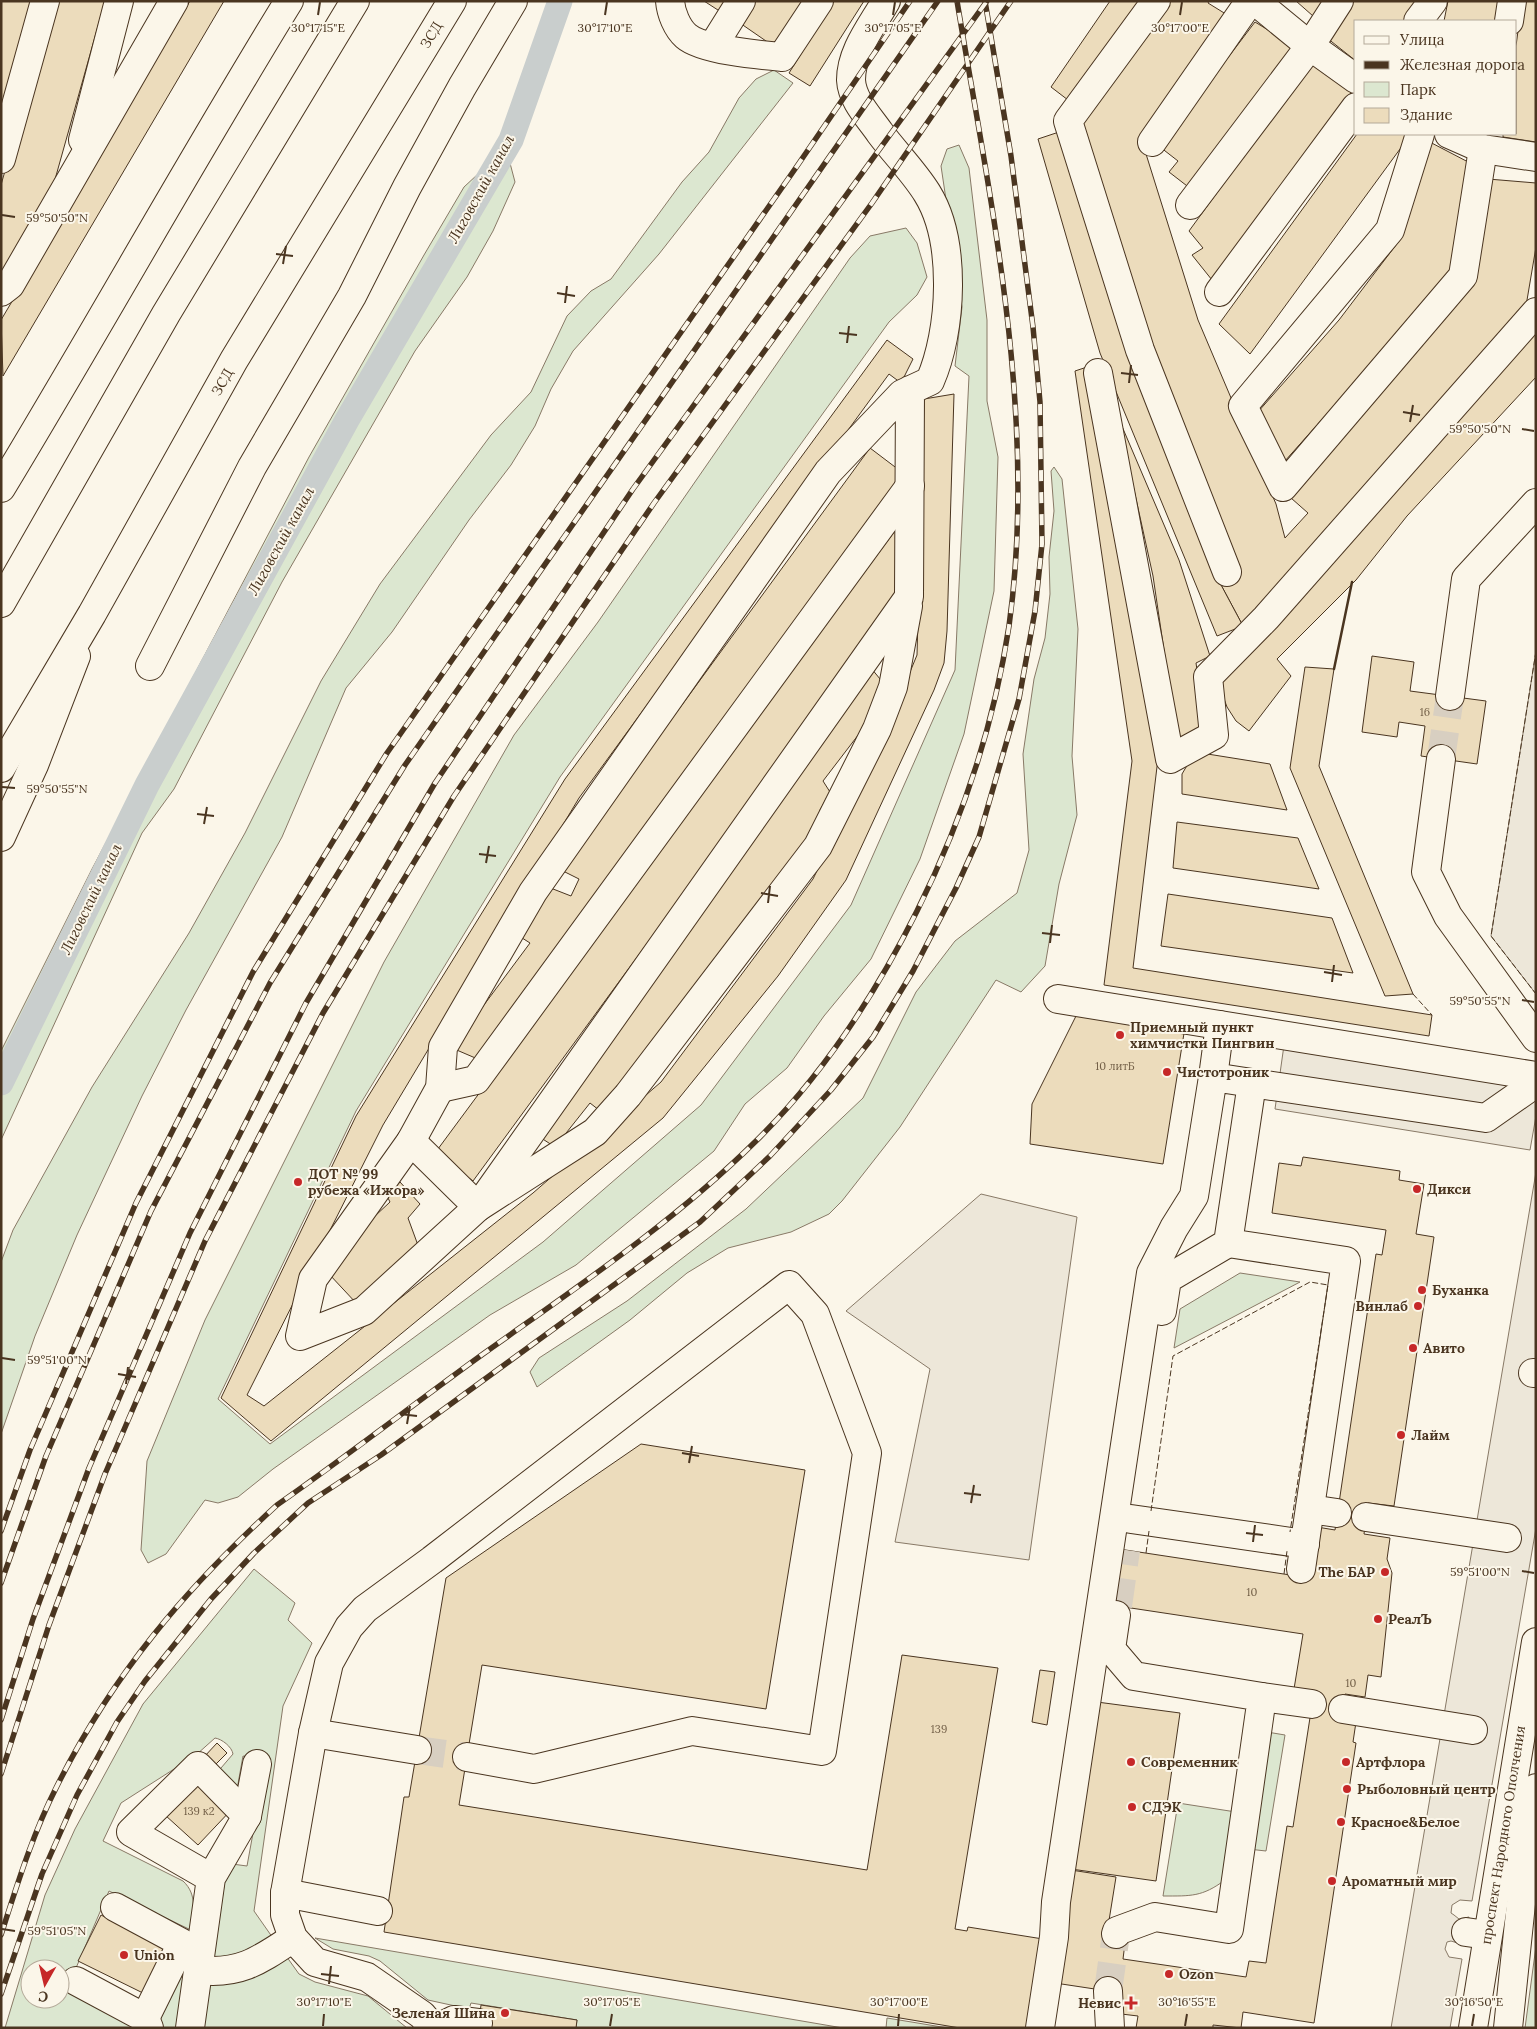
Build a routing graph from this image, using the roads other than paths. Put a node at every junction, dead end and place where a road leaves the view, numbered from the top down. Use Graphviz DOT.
graph roads {
  1 [pos="45,1"];
  2 [pos="119,1"];
  3 [pos="174,1"];
  4 [pos="289,1"];
  5 [pos="355,1"];
  6 [pos="452,1"];
  7 [pos="513,1"];
  8 [pos="670,1"];
  9 [pos="741,1"];
  10 [pos="819,1"];
  11 [pos="886,1"];
  12 [pos="1156,1"];
  13 [pos="1250,1"];
  14 [pos="1255,1"];
  15 [pos="1339,1"];
  16 [pos="1433,1"];
  17 [pos="1512,1"];
  18 [pos="1419,20"];
  19 [pos="1509,20"];
  20 [pos="713,46"];
  21 [pos="1310,46"];
  22 [pos="1354,78"];
  23 [pos="1354,110"];
  24 [pos="1420,135"];
  25 [pos="1453,135"];
  26 [pos="1152,142"];
  27 [pos="1489,144"];
  28 [pos="1536,157"];
  29 [pos="1,159"];
  30 [pos="74,174"];
  31 [pos="1190,205"];
  32 [pos="1,292"];
  33 [pos="1219,292"];
  34 [pos="1536,312"];
  35 [pos="1098,373"];
  36 [pos="920,386"];
  37 [pos="910,486"];
  38 [pos="1,488"];
  39 [pos="1536,503"];
  40 [pos="1227,572"];
  41 [pos="909,597"];
  42 [pos="1,603"];
  43 [pos="92,614"];
  44 [pos="150,666"];
  45 [pos="1450,696"];
  46 [pos="1441,759"];
  47 [pos="1,768"];
  48 [pos="1,837"];
  49 [pos="1058,999"];
  50 [pos="1220,1025"];
  51 [pos="1536,1038"];
  52 [pos="1536,1076"];
  53 [pos="1213,1077"];
  54 [pos="1252,1083"];
  55 [pos="1536,1083"];
  56 [pos="440,1088"];
  57 [pos="411,1141"];
  58 [pos="478,1207"];
  59 [pos="1228,1243"];
  60 [pos="1310,1510"];
  61 [pos="1338,1513"];
  62 [pos="1366,1517"];
  63 [pos="1130,1519"];
  64 [pos="1507,1538"];
  65 [pos="1126,1550"];
  66 [pos="1118,1606"];
  67 [pos="1536,1642"];
  68 [pos="1262,1696"];
  69 [pos="1312,1704"];
  70 [pos="1343,1709"];
  71 [pos="1474,1730"];
  72 [pos="313,1733"];
  73 [pos="417,1750"];
  74 [pos="467,1757"];
  75 [pos="257,1764"];
  76 [pos="1536,1788"];
  77 [pos="247,1816"];
  78 [pos="211,1878"];
  79 [pos="285,1893"];
  80 [pos="115,1907"];
  81 [pos="378,1911"];
  82 [pos="1116,1934"];
  83 [pos="293,1938"];
  84 [pos="198,1970"];
  85 [pos="76,1981"];
  86 [pos="1108,1991"];
  87 [pos="147,2023"];
  88 [pos="478,2023"];
  89 [pos="190,2028"];
  90 [pos="433,2028"];
  91 [pos="438,2028"];
  92 [pos="1040,2028"];
  93 [pos="1110,2028"];
  94 [pos="1473,2028"];
  95 [pos="1508,2028"];
  1 -- 29 [label="main road"];
  2 -- 30 [label="main road"];
  3 -- 30 [label="main road"];
  4 -- 38 [label="main road"];
  5 -- 42 [label="main road"];
  6 -- 43 [label="main road, ЗСД"];
  7 -- 44 [label="main road"];
  8 -- 20 [label="main road"];
  9 -- 20 [label="main road"];
  10 -- 20 [label="main road"];
  11 -- 36 [label="main road"];
  12 -- 40 [label="main road"];
  13 -- 26 [label="main road"];
  14 -- 21 [label="main road"];
  15 -- 21 [label="main road"];
  16 -- 18 [label="main road"];
  17 -- 19 [label="main road"];
  21 -- 22 [label="main road"];
  21 -- 31 [label="main road"];
  23 -- 33 [label="main road"];
  24 -- 27 [label="main road"];
  25 -- 27 [label="main road"];
  27 -- 28 [label="main road"];
  30 -- 32 [label="main road"];
  34 -- 35 [label="main road"];
  36 -- 37 [label="main road"];
  36 -- 56 [label="main road"];
  37 -- 41 [label="main road"];
  37 -- 56 [label="main road"];
  39 -- 45 [label="main road"];
  41 -- 58 [label="main road"];
  41 -- 58 [label="main road"];
  43 -- 47 [label="main road, ЗСД"];
  43 -- 48 [label="main road"];
  46 -- 51 [label="main road"];
  49 -- 50 [label="main road"];
  50 -- 52 [label="main road"];
  50 -- 53 [label="main road"];
  53 -- 54 [label="main road"];
  53 -- 92 [label="main road"];
  54 -- 55 [label="main road"];
  54 -- 59 [label="main road"];
  56 -- 57 [label="main road"];
  57 -- 58 [label="main road"];
  57 -- 58 [label="main road"];
  59 -- 60 [label="main road"];
  59 -- 63 [label="main road"];
  60 -- 61 [label="main road"];
  60 -- 63 [label="main road"];
  62 -- 64 [label="main road"];
  63 -- 65 [label="main road"];
  66 -- 68 [label="main road"];
  67 -- 94 [label="main road, проспект Народного Ополчения"];
  68 -- 69 [label="main road"];
  68 -- 82 [label="main road"];
  70 -- 71 [label="main road"];
  72 -- 73 [label="main road"];
  72 -- 74 [label="main road"];
  72 -- 79 [label="main road"];
  75 -- 77 [label="main road"];
  76 -- 95 [label="main road, проспект Народного Ополчения"];
  77 -- 78 [label="main road"];
  77 -- 78 [label="main road"];
  78 -- 84 [label="main road"];
  79 -- 81 [label="main road"];
  79 -- 83 [label="main road"];
  80 -- 87 [label="main road"];
  83 -- 84 [label="main road"];
  83 -- 90 [label="main road"];
  84 -- 89 [label="main road"];
  85 -- 87 [label="main road"];
  86 -- 93 [label="main road"];
  88 -- 91 [label="main road"];
}
